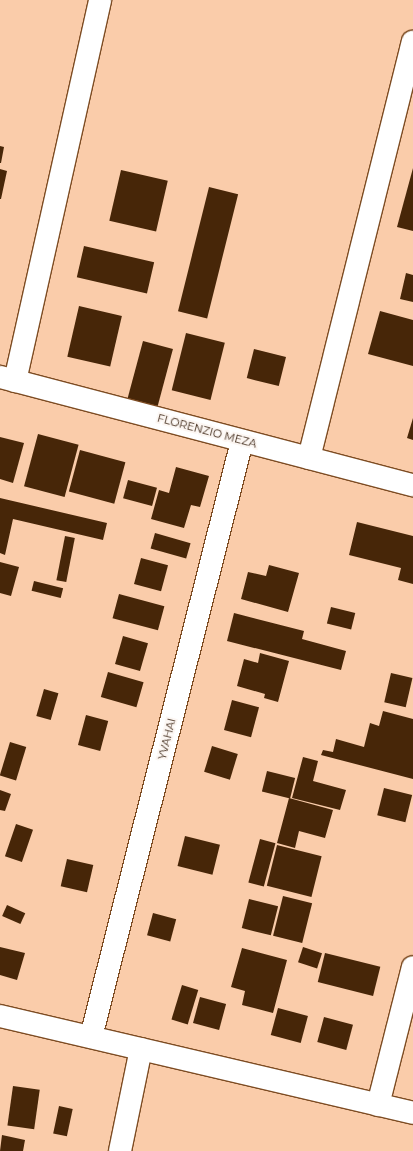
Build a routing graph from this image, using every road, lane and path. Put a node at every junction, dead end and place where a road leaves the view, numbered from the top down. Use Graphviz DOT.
graph roads {
  1 [pos="100,0"];
  2 [pos="413,42"];
  3 [pos="8,379"];
  4 [pos="242,441"];
  5 [pos="309,458"];
  6 [pos="413,485"];
  7 [pos="413,967"];
  8 [pos="0,1016"];
  9 [pos="91,1037"];
  10 [pos="141,1049"];
  11 [pos="378,1105"];
  12 [pos="413,1113"];
  13 [pos="120,1151"];
  1 -- 3 [label="street"];
  2 -- 5 [label="street"];
  3 -- 4 [label="street, FLORENZIO MEZA"];
  4 -- 5 [label="street, FLORENZIO MEZA"];
  4 -- 9 [label="street, YVAHAI"];
  5 -- 6 [label="street, FLORENZIO MEZA"];
  7 -- 11 [label="street"];
  8 -- 9 [label="street"];
  9 -- 10 [label="street"];
  10 -- 11 [label="street"];
  10 -- 13 [label="street"];
  11 -- 12 [label="street"];
}
